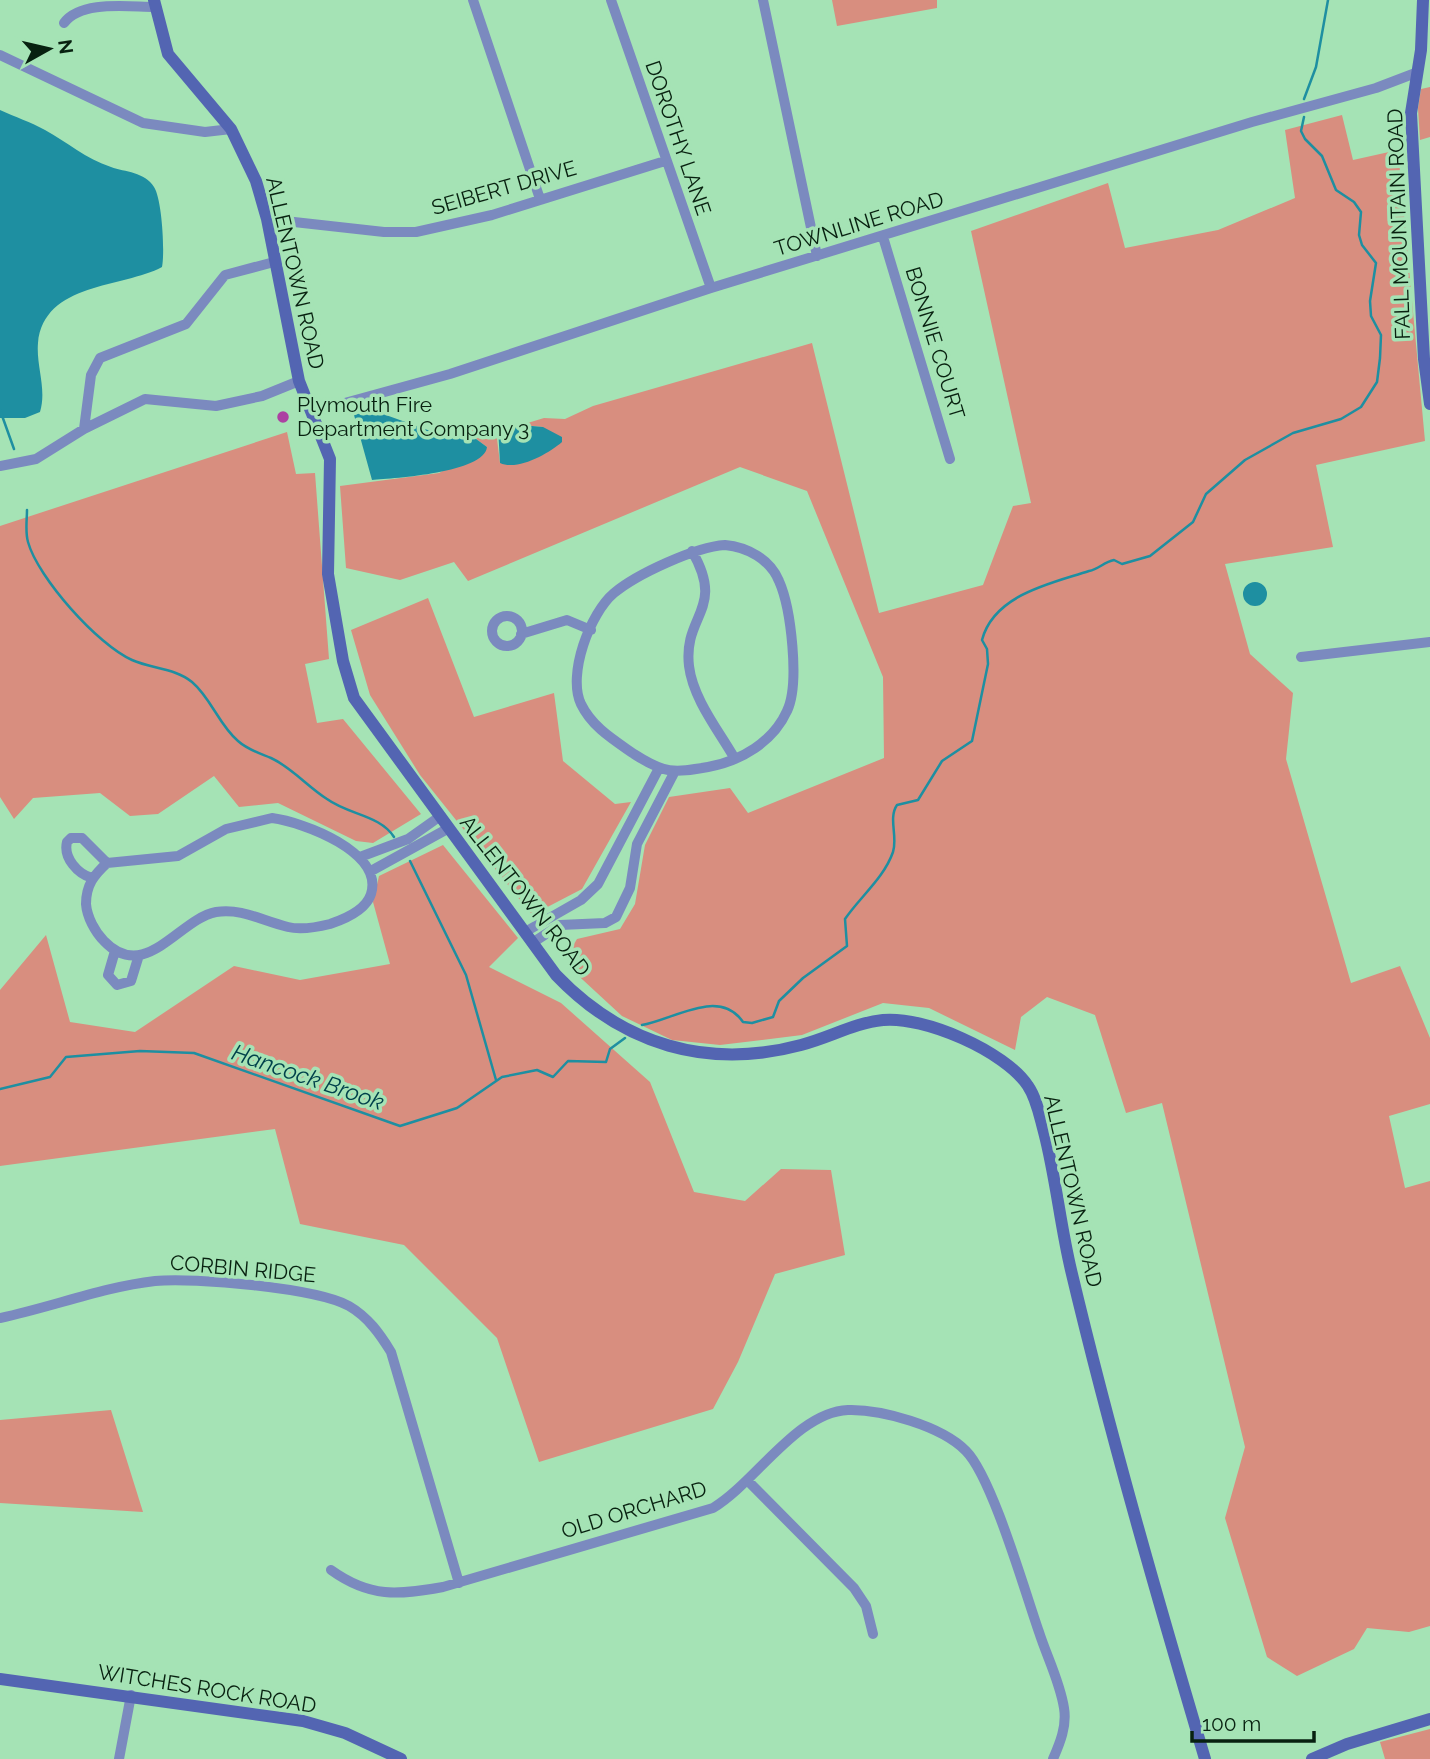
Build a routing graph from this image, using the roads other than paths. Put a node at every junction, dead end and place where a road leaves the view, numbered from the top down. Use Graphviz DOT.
graph roads {
  1 [pos="473,0"];
  2 [pos="611,0"];
  3 [pos="763,0"];
  4 [pos="1423,0"];
  5 [pos="154,3"];
  6 [pos="64,23"];
  7 [pos="0,55"];
  8 [pos="1418,72"];
  9 [pos="231,129"];
  10 [pos="665,161"];
  11 [pos="540,199"];
  12 [pos="267,219"];
  13 [pos="883,237"];
  14 [pos="817,256"];
  15 [pos="274,262"];
  16 [pos="711,288"];
  17 [pos="299,382"];
  18 [pos="1430,404"];
  19 [pos="312,412"];
  20 [pos="85,429"];
  21 [pos="950,459"];
  22 [pos="0,466"];
  23 [pos="692,551"];
  24 [pos="591,630"];
  25 [pos="521,634"];
  26 [pos="1430,642"];
  27 [pos="1301,657"];
  28 [pos="735,759"];
  29 [pos="658,770"];
  30 [pos="674,773"];
  31 [pos="439,817"];
  32 [pos="449,828"];
  33 [pos="360,857"];
  34 [pos="107,863"];
  35 [pos="371,871"];
  36 [pos="92,878"];
  37 [pos="529,937"];
  38 [pos="115,951"];
  39 [pos="139,955"];
  40 [pos="0,1318"];
  41 [pos="748,1481"];
  42 [pos="331,1570"];
  43 [pos="459,1583"];
  44 [pos="873,1634"];
  45 [pos="0,1679"];
  46 [pos="131,1695"];
  47 [pos="1430,1719"];
  48 [pos="119,1759"];
  49 [pos="401,1759"];
  50 [pos="1052,1759"];
  51 [pos="1205,1759"];
  52 [pos="1312,1759"];
  1 -- 11 [label="street"];
  2 -- 10 [label="street, DOROTHY LANE"];
  3 -- 14 [label="street"];
  4 -- 8 [label="street, FALL MOUNTAIN ROAD"];
  5 -- 6 [label="street"];
  5 -- 9 [label="street, ALLENTOWN ROAD"];
  7 -- 9 [label="street"];
  8 -- 13 [label="street, TOWNLINE ROAD"];
  8 -- 18 [label="street, FALL MOUNTAIN ROAD"];
  9 -- 12 [label="street, ALLENTOWN ROAD"];
  10 -- 11 [label="street, SEIBERT DRIVE"];
  10 -- 16 [label="street, DOROTHY LANE"];
  11 -- 12 [label="street, SEIBERT DRIVE"];
  12 -- 15 [label="street, ALLENTOWN ROAD"];
  13 -- 14 [label="street, TOWNLINE ROAD"];
  13 -- 21 [label="street, BONNIE COURT"];
  14 -- 16 [label="street, TOWNLINE ROAD"];
  15 -- 17 [label="street, ALLENTOWN ROAD"];
  15 -- 20 [label="street"];
  16 -- 19 [label="street, TOWNLINE ROAD"];
  17 -- 19 [label="street, ALLENTOWN ROAD"];
  17 -- 20 [label="street"];
  19 -- 31 [label="street, ALLENTOWN ROAD"];
  20 -- 22 [label="street"];
  23 -- 24 [label="street"];
  23 -- 28 [label="street"];
  23 -- 28 [label="street"];
  24 -- 25 [label="street"];
  24 -- 29 [label="street"];
  26 -- 27 [label="street"];
  28 -- 30 [label="street"];
  29 -- 30 [label="street"];
  29 -- 37 [label="street"];
  30 -- 37 [label="street"];
  31 -- 32 [label="street, ALLENTOWN ROAD"];
  31 -- 33 [label="street"];
  32 -- 35 [label="street"];
  32 -- 37 [label="street, ALLENTOWN ROAD"];
  33 -- 34 [label="street"];
  33 -- 35 [label="street"];
  34 -- 36 [label="street"];
  34 -- 36 [label="street"];
  35 -- 39 [label="street"];
  36 -- 38 [label="street"];
  37 -- 51 [label="street, ALLENTOWN ROAD"];
  38 -- 39 [label="street"];
  38 -- 39 [label="street"];
  40 -- 43 [label="street, CORBIN RIDGE"];
  41 -- 43 [label="street, OLD ORCHARD"];
  41 -- 44 [label="street"];
  41 -- 50 [label="street, OLD ORCHARD"];
  42 -- 43 [label="street, OLD ORCHARD"];
  45 -- 46 [label="street, WITCHES ROCK ROAD"];
  46 -- 48 [label="street"];
  46 -- 49 [label="street, WITCHES ROCK ROAD"];
  47 -- 52 [label="street"];
}
